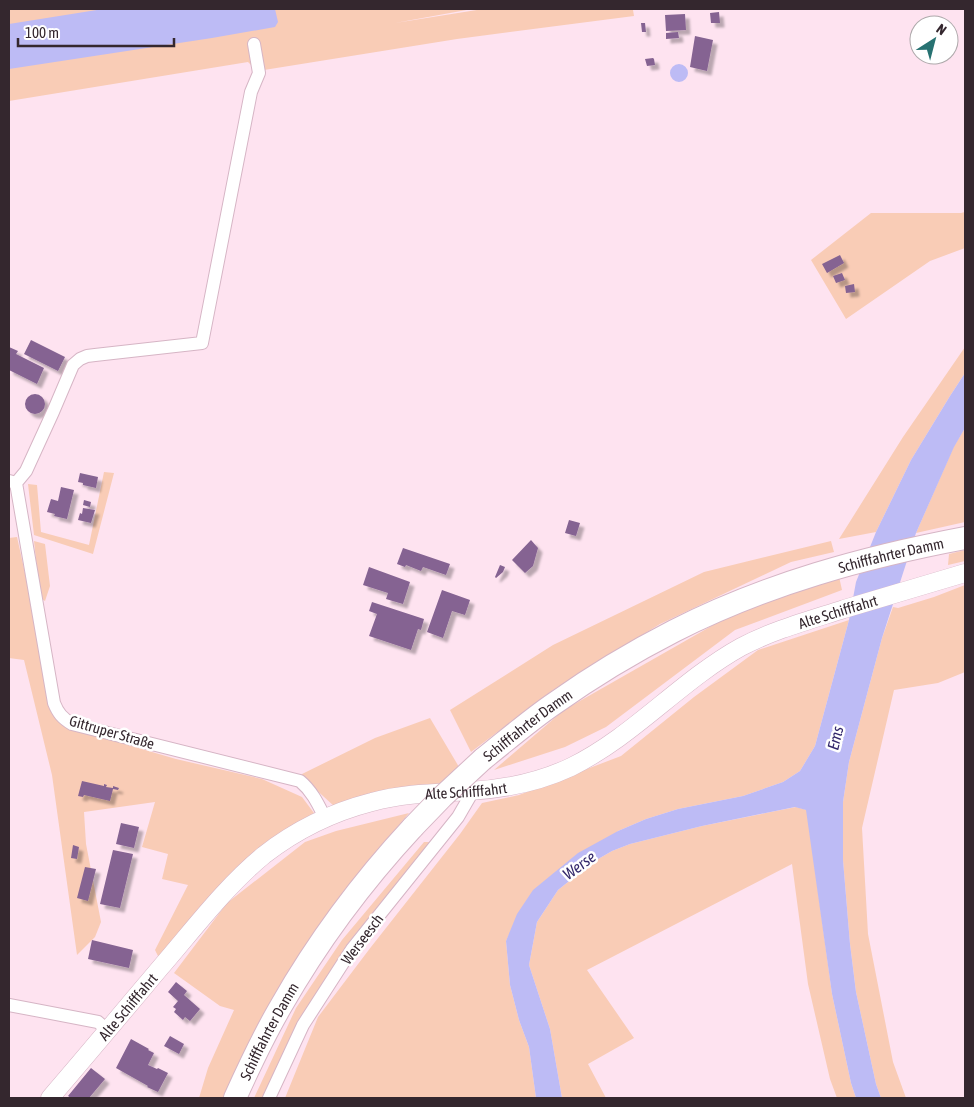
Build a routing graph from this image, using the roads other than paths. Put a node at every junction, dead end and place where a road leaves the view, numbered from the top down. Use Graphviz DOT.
graph roads {
  1 [pos="254,44"];
  2 [pos="12,482"];
  3 [pos="956,540"];
  4 [pos="954,576"];
  5 [pos="473,791"];
  6 [pos="325,818"];
  7 [pos="9,1005"];
  8 [pos="108,1030"];
  9 [pos="50,1098"];
  10 [pos="235,1098"];
  11 [pos="269,1098"];
  1 -- 2 [label="street"];
  2 -- 6 [label="street, Gittruper Straße"];
  3 -- 10 [label="highway, Schifffahrter Damm, bridge"];
  4 -- 5 [label="street, Alte Schifffahrt"];
  5 -- 6 [label="street, Alte Schifffahrt"];
  5 -- 11 [label="street, Werseesch"];
  6 -- 8 [label="street, Alte Schifffahrt"];
  7 -- 8 [label="street"];
  8 -- 9 [label="street, Alte Schifffahrt"];
}
